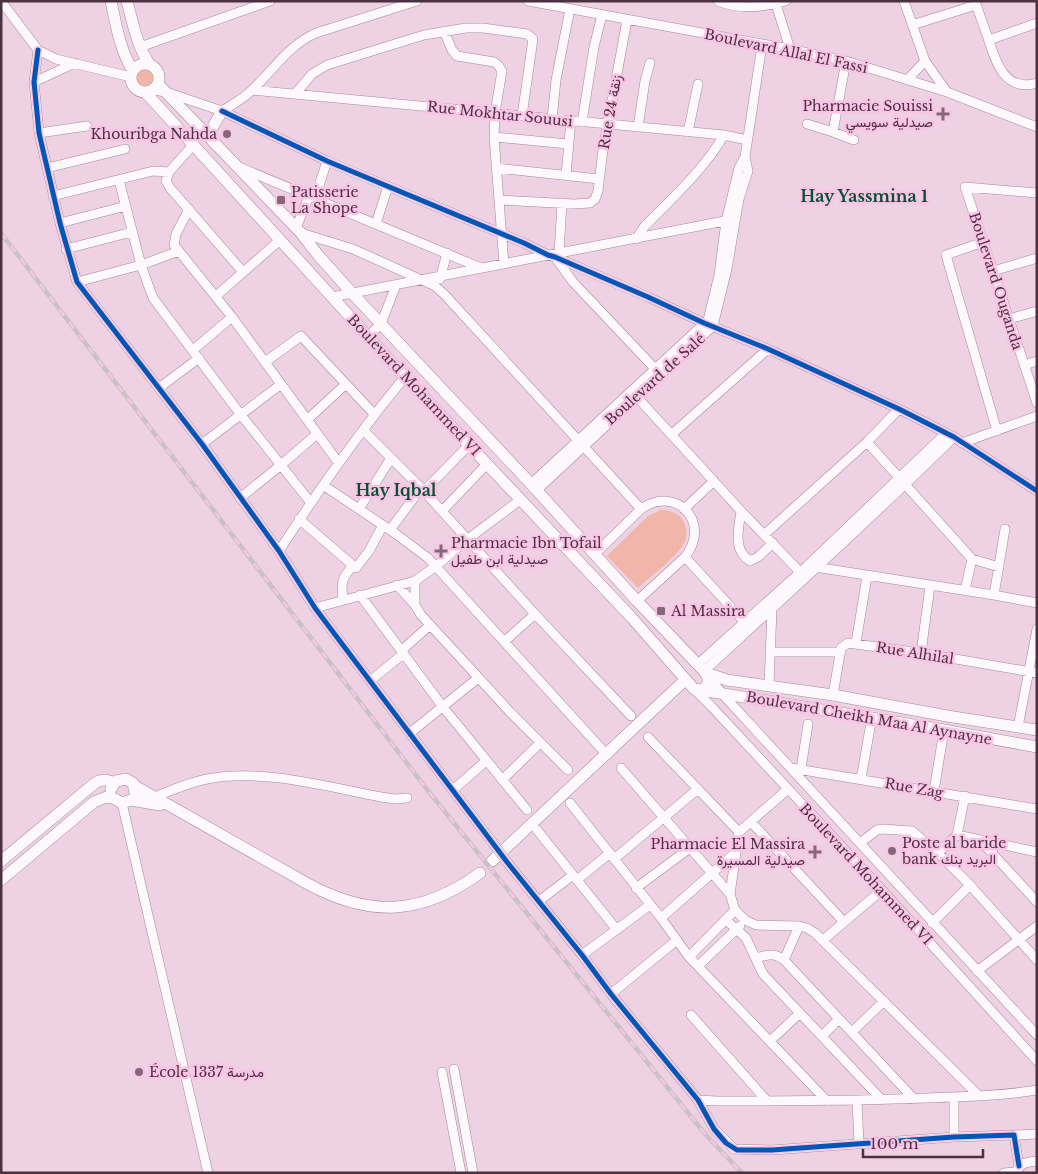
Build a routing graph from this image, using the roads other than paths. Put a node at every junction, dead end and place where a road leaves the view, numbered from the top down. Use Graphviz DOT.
graph roads {
  1 [pos="1,1"];
  2 [pos="111,1"];
  3 [pos="127,1"];
  4 [pos="270,1"];
  5 [pos="417,1"];
  6 [pos="528,1"];
  7 [pos="718,1"];
  8 [pos="786,1"];
  9 [pos="904,1"];
  10 [pos="775,3"];
  11 [pos="976,3"];
  12 [pos="570,9"];
  13 [pos="602,15"];
  14 [pos="627,20"];
  15 [pos="1037,23"];
  16 [pos="912,25"];
  17 [pos="444,31"];
  18 [pos="989,40"];
  19 [pos="762,45"];
  20 [pos="140,47"];
  21 [pos="790,49"];
  22 [pos="38,50"];
  23 [pos="925,61"];
  24 [pos="846,62"];
  25 [pos="75,63"];
  26 [pos="650,63"];
  27 [pos="150,65"];
  28 [pos="132,74"];
  29 [pos="908,79"];
  30 [pos="34,82"];
  31 [pos="1037,83"];
  32 [pos="698,84"];
  33 [pos="156,90"];
  34 [pos="252,90"];
  35 [pos="947,92"];
  36 [pos="295,94"];
  37 [pos="222,111"];
  38 [pos="494,113"];
  39 [pos="522,116"];
  40 [pos="552,119"];
  41 [pos="571,120"];
  42 [pos="582,122"];
  43 [pos="608,124"];
  44 [pos="807,124"];
  45 [pos="87,126"];
  46 [pos="638,127"];
  47 [pos="1037,127"];
  48 [pos="688,132"];
  49 [pos="834,132"];
  50 [pos="39,133"];
  51 [pos="208,135"];
  52 [pos="724,135"];
  53 [pos="494,137"];
  54 [pos="747,140"];
  55 [pos="854,140"];
  56 [pos="194,144"];
  57 [pos="568,144"];
  58 [pos="125,149"];
  59 [pos="328,161"];
  60 [pos="237,166"];
  61 [pos="47,168"];
  62 [pos="496,168"];
  63 [pos="169,172"];
  64 [pos="566,175"];
  65 [pos="599,179"];
  66 [pos="119,180"];
  67 [pos="388,186"];
  68 [pos="1037,193"];
  69 [pos="53,196"];
  70 [pos="312,197"];
  71 [pos="499,200"];
  72 [pos="562,203"];
  73 [pos="126,206"];
  74 [pos="189,209"];
  75 [pos="731,220"];
  76 [pos="60,223"];
  77 [pos="376,224"];
  78 [pos="299,231"];
  79 [pos="132,232"];
  80 [pos="501,233"];
  81 [pos="636,239"];
  82 [pos="280,240"];
  83 [pos="983,242"];
  84 [pos="66,249"];
  85 [pos="179,250"];
  86 [pos="447,253"];
  87 [pos="554,255"];
  88 [pos="1037,258"];
  89 [pos="504,264"];
  90 [pos="141,265"];
  91 [pos="481,268"];
  92 [pos="993,271"];
  93 [pos="243,272"];
  94 [pos="442,276"];
  95 [pos="421,280"];
  96 [pos="77,282"];
  97 [pos="396,284"];
  98 [pos="435,286"];
  99 [pos="351,292"];
  100 [pos="216,296"];
  101 [pos="332,297"];
  102 [pos="1037,310"];
  103 [pos="232,317"];
  104 [pos="1009,319"];
  105 [pos="381,324"];
  106 [pos="709,325"];
  107 [pos="368,336"];
  108 [pos="768,349"];
  109 [pos="193,350"];
  110 [pos="199,358"];
  111 [pos="1037,361"];
  112 [pos="265,362"];
  113 [pos="1024,365"];
  114 [pos="658,372"];
  115 [pos="405,377"];
  116 [pos="346,384"];
  117 [pos="280,385"];
  118 [pos="159,388"];
  119 [pos="636,396"];
  120 [pos="1037,403"];
  121 [pos="899,409"];
  122 [pos="374,414"];
  123 [pos="241,415"];
  124 [pos="1037,416"];
  125 [pos="307,420"];
  126 [pos="363,430"];
  127 [pos="997,431"];
  128 [pos="317,434"];
  129 [pos="672,434"];
  130 [pos="950,435"];
  131 [pos="580,442"];
  132 [pos="867,442"];
  133 [pos="962,443"];
  134 [pos="202,444"];
  135 [pos="469,446"];
  136 [pos="391,458"];
  137 [pos="338,462"];
  138 [pos="487,464"];
  139 [pos="281,465"];
  140 [pos="714,481"];
  141 [pos="902,482"];
  142 [pos="323,485"];
  143 [pos="534,487"];
  144 [pos="422,490"];
  145 [pos="1037,491"];
  146 [pos="240,498"];
  147 [pos="520,500"];
  148 [pos="311,503"];
  149 [pos="684,508"];
  150 [pos="358,509"];
  151 [pos="641,509"];
  152 [pos="442,511"];
  153 [pos="741,511"];
  154 [pos="299,520"];
  155 [pos="386,527"];
  156 [pos="1005,529"];
  157 [pos="765,534"];
  158 [pos="468,539"];
  159 [pos="773,543"];
  160 [pos="279,551"];
  161 [pos="594,556"];
  162 [pos="685,557"];
  163 [pos="972,560"];
  164 [pos="353,566"];
  165 [pos="436,566"];
  166 [pos="999,567"];
  167 [pos="817,568"];
  168 [pos="804,572"];
  169 [pos="867,576"];
  170 [pos="415,581"];
  171 [pos="397,585"];
  172 [pos="930,586"];
  173 [pos="965,590"];
  174 [pos="994,594"];
  175 [pos="360,595"];
  176 [pos="343,600"];
  177 [pos="636,601"];
  178 [pos="1037,603"];
  179 [pos="415,605"];
  180 [pos="315,608"];
  181 [pos="772,609"];
  182 [pos="535,614"];
  183 [pos="430,625"];
  184 [pos="747,625"];
  185 [pos="1037,629"];
  186 [pos="504,641"];
  187 [pos="856,643"];
  188 [pos="770,652"];
  189 [pos="841,652"];
  190 [pos="402,653"];
  191 [pos="921,653"];
  192 [pos="702,670"];
  193 [pos="1032,672"];
  194 [pos="478,678"];
  195 [pos="684,678"];
  196 [pos="370,681"];
  197 [pos="769,685"];
  198 [pos="697,690"];
  199 [pos="722,693"];
  200 [pos="833,695"];
  201 [pos="443,707"];
  202 [pos="631,716"];
  203 [pos="872,717"];
  204 [pos="808,724"];
  205 [pos="1018,727"];
  206 [pos="944,730"];
  207 [pos="1037,730"];
  208 [pos="410,733"];
  209 [pos="648,737"];
  210 [pos="540,743"];
  211 [pos="1037,747"];
  212 [pos="606,755"];
  213 [pos="779,756"];
  214 [pos="486,761"];
  215 [pos="767,766"];
  216 [pos="621,768"];
  217 [pos="791,768"];
  218 [pos="801,769"];
  219 [pos="568,770"];
  220 [pos="861,779"];
  221 [pos="502,780"];
  222 [pos="114,783"];
  223 [pos="135,786"];
  224 [pos="698,789"];
  225 [pos="788,789"];
  226 [pos="453,790"];
  227 [pos="934,791"];
  228 [pos="965,796"];
  229 [pos="153,798"];
  230 [pos="407,798"];
  231 [pos="122,800"];
  232 [pos="73,801"];
  233 [pos="570,803"];
  234 [pos="167,806"];
  235 [pos="1037,809"];
  236 [pos="527,810"];
  237 [pos="82,812"];
  238 [pos="831,812"];
  239 [pos="664,818"];
  240 [pos="751,822"];
  241 [pos="820,823"];
  242 [pos="538,830"];
  243 [pos="739,832"];
  244 [pos="957,835"];
  245 [pos="982,840"];
  246 [pos="860,843"];
  247 [pos="690,848"];
  248 [pos="736,852"];
  249 [pos="1037,852"];
  250 [pos="938,853"];
  251 [pos="612,856"];
  252 [pos="492,861"];
  253 [pos="1,862"];
  254 [pos="480,873"];
  255 [pos="712,874"];
  256 [pos="575,877"];
  257 [pos="1,880"];
  258 [pos="970,885"];
  259 [pos="636,888"];
  260 [pos="882,890"];
  261 [pos="730,894"];
  262 [pos="539,901"];
  263 [pos="1037,902"];
  264 [pos="650,905"];
  265 [pos="735,910"];
  266 [pos="661,918"];
  267 [pos="726,920"];
  268 [pos="745,920"];
  269 [pos="844,922"];
  270 [pos="932,923"];
  271 [pos="799,926"];
  272 [pos="1037,926"];
  273 [pos="736,929"];
  274 [pos="617,930"];
  275 [pos="677,940"];
  276 [pos="823,940"];
  277 [pos="1019,941"];
  278 [pos="582,955"];
  279 [pos="689,956"];
  280 [pos="756,958"];
  281 [pos="784,960"];
  282 [pos="1037,960"];
  283 [pos="969,963"];
  284 [pos="698,966"];
  285 [pos="977,971"];
  286 [pos="957,973"];
  287 [pos="611,994"];
  288 [pos="884,1001"];
  289 [pos="800,1012"];
  290 [pos="691,1015"];
  291 [pos="839,1019"];
  292 [pos="852,1032"];
  293 [pos="1037,1035"];
  294 [pos="822,1036"];
  295 [pos="770,1041"];
  296 [pos="1037,1061"];
  297 [pos="454,1069"];
  298 [pos="442,1072"];
  299 [pos="1037,1090"];
  300 [pos="979,1096"];
  301 [pos="954,1097"];
  302 [pos="914,1099"];
  303 [pos="698,1100"];
  304 [pos="882,1100"];
  305 [pos="767,1101"];
  306 [pos="827,1101"];
  307 [pos="856,1101"];
  308 [pos="1037,1134"];
  309 [pos="1014,1135"];
  310 [pos="954,1137"];
  311 [pos="859,1144"];
  312 [pos="1037,1161"];
  313 [pos="1017,1170"];
  314 [pos="208,1173"];
  315 [pos="461,1173"];
  316 [pos="472,1173"];
  317 [pos="1004,1173"];
  1 -- 22 [label="street"];
  2 -- 28 [label="main road"];
  3 -- 20 [label="main road"];
  4 -- 20 [label="street"];
  5 -- 34 [label="street"];
  6 -- 12 [label="street, Boulevard Allal El Fassi"];
  7 -- 10 [label="street"];
  8 -- 10 [label="street"];
  9 -- 16 [label="street"];
  10 -- 21 [label="street"];
  11 -- 16 [label="street"];
  11 -- 18 [label="street"];
  12 -- 13 [label="street, Boulevard Allal El Fassi"];
  12 -- 40 [label="street"];
  13 -- 14 [label="street, Boulevard Allal El Fassi"];
  13 -- 42 [label="street"];
  14 -- 19 [label="street, Boulevard Allal El Fassi"];
  14 -- 43 [label="street, Rue 24 زنقة"];
  15 -- 18 [label="street"];
  16 -- 23 [label="street"];
  17 -- 36 [label="street"];
  17 -- 38 [label="street"];
  17 -- 39 [label="street"];
  18 -- 31 [label="street"];
  19 -- 21 [label="street, Boulevard Allal El Fassi"];
  19 -- 54 [label="street, Boulevard de Salé"];
  20 -- 27 [label="main road"];
  21 -- 24 [label="street, Boulevard Allal El Fassi"];
  22 -- 25 [label="street"];
  22 -- 30 [label="street"];
  23 -- 29 [label="street"];
  23 -- 35 [label="street"];
  24 -- 29 [label="street, Boulevard Allal El Fassi"];
  24 -- 49 [label="street"];
  25 -- 28 [label="street"];
  25 -- 30 [label="street"];
  26 -- 46 [label="street"];
  27 -- 28 [label="main road"];
  27 -- 33 [label="main road"];
  28 -- 33 [label="main road"];
  29 -- 35 [label="street, Boulevard Allal El Fassi"];
  30 -- 50 [label="street"];
  32 -- 48 [label="street"];
  33 -- 37 [label="street"];
  33 -- 51 [label="main road, Boulevard Mohammed VI"];
  33 -- 56 [label="main road, Boulevard Mohammed VI"];
  34 -- 36 [label="street, Rue Mokhtar Souusi"];
  34 -- 37 [label="street"];
  35 -- 47 [label="street, Boulevard Allal El Fassi"];
  36 -- 38 [label="street, Rue Mokhtar Souusi"];
  37 -- 51 [label="main road"];
  37 -- 59 [label="street"];
  38 -- 39 [label="street, Rue Mokhtar Souusi"];
  38 -- 53 [label="street"];
  39 -- 40 [label="street, Rue Mokhtar Souusi"];
  40 -- 41 [label="street, Rue Mokhtar Souusi"];
  41 -- 42 [label="street, Rue Mokhtar Souusi"];
  41 -- 57 [label="street"];
  42 -- 43 [label="street, Rue Mokhtar Souusi"];
  43 -- 46 [label="street, Rue Mokhtar Souusi"];
  43 -- 65 [label="street, Rue 24 زنقة"];
  44 -- 49 [label="street"];
  45 -- 50 [label="street"];
  46 -- 48 [label="street, Rue Mokhtar Souusi"];
  48 -- 52 [label="street, Rue Mokhtar Souusi"];
  49 -- 55 [label="street"];
  50 -- 61 [label="street"];
  51 -- 60 [label="main road, Boulevard Mohammed VI"];
  52 -- 54 [label="street, Rue Mokhtar Souusi"];
  52 -- 81 [label="street"];
  53 -- 57 [label="street"];
  53 -- 62 [label="street"];
  54 -- 75 [label="street, Boulevard de Salé"];
  56 -- 63 [label="street"];
  56 -- 82 [label="main road, Boulevard Mohammed VI"];
  57 -- 64 [label="street"];
  58 -- 61 [label="street"];
  59 -- 67 [label="street"];
  59 -- 70 [label="street"];
  60 -- 70 [label="street"];
  60 -- 78 [label="main road, Boulevard Mohammed VI"];
  61 -- 69 [label="street"];
  62 -- 64 [label="street"];
  62 -- 71 [label="street"];
  63 -- 66 [label="street"];
  63 -- 74 [label="street"];
  64 -- 65 [label="street"];
  65 -- 72 [label="street, Rue 24 زنقة"];
  66 -- 69 [label="street"];
  66 -- 73 [label="street"];
  67 -- 77 [label="street"];
  67 -- 80 [label="street"];
  68 -- 83 [label="street, Boulevard Ouganda"];
  69 -- 76 [label="street"];
  70 -- 77 [label="street"];
  70 -- 78 [label="street"];
  71 -- 72 [label="street"];
  71 -- 80 [label="street"];
  72 -- 87 [label="street"];
  73 -- 76 [label="street"];
  73 -- 79 [label="street"];
  74 -- 85 [label="street"];
  74 -- 93 [label="street"];
  75 -- 81 [label="street"];
  75 -- 106 [label="street, Boulevard de Salé"];
  76 -- 84 [label="street"];
  77 -- 86 [label="street"];
  78 -- 95 [label="street"];
  78 -- 99 [label="main road, Boulevard Mohammed VI"];
  79 -- 84 [label="street"];
  79 -- 90 [label="street"];
  80 -- 87 [label="street"];
  80 -- 89 [label="street"];
  81 -- 87 [label="street"];
  82 -- 93 [label="street"];
  82 -- 101 [label="main road, Boulevard Mohammed VI"];
  83 -- 92 [label="street, Boulevard Ouganda"];
  83 -- 127 [label="street"];
  84 -- 96 [label="street"];
  85 -- 90 [label="street"];
  85 -- 100 [label="street"];
  86 -- 91 [label="street"];
  86 -- 94 [label="street"];
  87 -- 89 [label="street"];
  87 -- 106 [label="street"];
  87 -- 114 [label="street"];
  88 -- 92 [label="street"];
  89 -- 91 [label="street"];
  90 -- 96 [label="street"];
  90 -- 109 [label="street"];
  91 -- 94 [label="street"];
  92 -- 104 [label="street, Boulevard Ouganda"];
  93 -- 100 [label="street"];
  94 -- 95 [label="street"];
  94 -- 98 [label="street"];
  95 -- 97 [label="street"];
  95 -- 98 [label="street"];
  96 -- 118 [label="street"];
  97 -- 99 [label="street"];
  97 -- 105 [label="street"];
  98 -- 131 [label="street"];
  99 -- 101 [label="street"];
  99 -- 105 [label="main road, Boulevard Mohammed VI"];
  100 -- 103 [label="street"];
  101 -- 107 [label="main road, Boulevard Mohammed VI"];
  102 -- 104 [label="street"];
  103 -- 109 [label="street"];
  103 -- 112 [label="street"];
  104 -- 113 [label="street, Boulevard Ouganda"];
  105 -- 107 [label="street"];
  105 -- 143 [label="main road, Boulevard Mohammed VI"];
  106 -- 108 [label="street"];
  106 -- 114 [label="street, Boulevard de Salé"];
  107 -- 115 [label="main road, Boulevard Mohammed VI"];
  108 -- 121 [label="street"];
  108 -- 129 [label="street"];
  109 -- 110 [label="street"];
  110 -- 118 [label="street"];
  110 -- 123 [label="street"];
  111 -- 113 [label="street"];
  112 -- 116 [label="street"];
  112 -- 117 [label="street"];
  113 -- 120 [label="street, Boulevard Ouganda"];
  114 -- 119 [label="street, Boulevard de Salé"];
  114 -- 131 [label="street, Boulevard de Salé"];
  115 -- 122 [label="street"];
  115 -- 135 [label="main road, Boulevard Mohammed VI"];
  116 -- 122 [label="street"];
  116 -- 125 [label="street"];
  117 -- 123 [label="street"];
  117 -- 125 [label="street"];
  118 -- 134 [label="street"];
  119 -- 129 [label="street"];
  119 -- 131 [label="street, Boulevard de Salé"];
  121 -- 130 [label="street"];
  121 -- 132 [label="street"];
  122 -- 126 [label="street"];
  123 -- 134 [label="street"];
  123 -- 139 [label="street"];
  124 -- 127 [label="street"];
  125 -- 128 [label="street"];
  126 -- 136 [label="street"];
  126 -- 137 [label="street"];
  127 -- 133 [label="street"];
  128 -- 137 [label="street"];
  128 -- 139 [label="street"];
  129 -- 140 [label="street"];
  130 -- 133 [label="street"];
  130 -- 141 [label="street"];
  131 -- 143 [label="street, Boulevard de Salé"];
  131 -- 151 [label="street"];
  132 -- 141 [label="street"];
  132 -- 157 [label="street"];
  133 -- 145 [label="street"];
  134 -- 146 [label="street"];
  135 -- 138 [label="main road, Boulevard Mohammed VI"];
  135 -- 144 [label="street"];
  136 -- 144 [label="street"];
  136 -- 150 [label="street"];
  137 -- 142 [label="street"];
  138 -- 147 [label="main road, Boulevard Mohammed VI"];
  138 -- 152 [label="street"];
  139 -- 146 [label="street"];
  139 -- 148 [label="street"];
  140 -- 149 [label="street"];
  140 -- 153 [label="street"];
  141 -- 163 [label="street"];
  141 -- 167 [label="street"];
  141 -- 168 [label="street"];
  142 -- 148 [label="street"];
  142 -- 150 [label="street"];
  143 -- 161 [label="main road, Boulevard Mohammed VI"];
  144 -- 152 [label="street"];
  144 -- 155 [label="street"];
  146 -- 160 [label="street"];
  147 -- 158 [label="street"];
  147 -- 195 [label="main road, Boulevard Mohammed VI"];
  148 -- 154 [label="street"];
  149 -- 151 [label="street"];
  149 -- 162 [label="street"];
  150 -- 155 [label="street"];
  151 -- 161 [label="street"];
  152 -- 158 [label="street"];
  153 -- 157 [label="street"];
  153 -- 159 [label="street"];
  154 -- 160 [label="street"];
  154 -- 164 [label="street"];
  155 -- 164 [label="street"];
  155 -- 165 [label="street"];
  156 -- 166 [label="street"];
  157 -- 159 [label="street"];
  158 -- 165 [label="street"];
  158 -- 182 [label="street"];
  159 -- 168 [label="street"];
  160 -- 180 [label="street"];
  161 -- 177 [label="main road, Boulevard Mohammed VI"];
  162 -- 177 [label="street"];
  162 -- 184 [label="street"];
  163 -- 166 [label="street"];
  163 -- 173 [label="street"];
  164 -- 176 [label="street"];
  165 -- 170 [label="street"];
  165 -- 186 [label="street"];
  166 -- 174 [label="street"];
  167 -- 168 [label="street"];
  167 -- 169 [label="street"];
  168 -- 181 [label="street"];
  168 -- 184 [label="street"];
  169 -- 172 [label="street"];
  169 -- 187 [label="street"];
  170 -- 171 [label="street"];
  170 -- 179 [label="street"];
  171 -- 175 [label="street"];
  171 -- 179 [label="street"];
  172 -- 173 [label="street"];
  172 -- 191 [label="street"];
  173 -- 174 [label="street"];
  174 -- 178 [label="street"];
  175 -- 176 [label="street"];
  175 -- 190 [label="street"];
  176 -- 180 [label="street"];
  177 -- 192 [label="main road, Boulevard Mohammed VI"];
  179 -- 183 [label="street"];
  180 -- 196 [label="street"];
  181 -- 184 [label="street"];
  181 -- 188 [label="street"];
  182 -- 186 [label="street"];
  182 -- 202 [label="street"];
  183 -- 190 [label="street"];
  183 -- 194 [label="street"];
  184 -- 192 [label="street"];
  185 -- 193 [label="street"];
  186 -- 212 [label="street"];
  187 -- 189 [label="street, Rue Alhilal"];
  187 -- 191 [label="street, Rue Alhilal"];
  188 -- 189 [label="street"];
  188 -- 197 [label="street"];
  189 -- 200 [label="street"];
  190 -- 196 [label="street"];
  190 -- 201 [label="street"];
  191 -- 193 [label="street, Rue Alhilal"];
  192 -- 195 [label="main road"];
  192 -- 197 [label="main road, Boulevard Cheikh Maa Al Aynayne"];
  192 -- 198 [label="main road"];
  192 -- 199 [label="street, Boulevard Mohammed VI"];
  193 -- 205 [label="street"];
  194 -- 201 [label="street"];
  194 -- 210 [label="street"];
  195 -- 198 [label="main road, Boulevard Mohammed VI"];
  195 -- 212 [label="main road"];
  196 -- 208 [label="street"];
  197 -- 200 [label="main road, Boulevard Cheikh Maa Al Aynayne"];
  198 -- 199 [label="main road, Boulevard Cheikh Maa Al Aynayne"];
  198 -- 215 [label="street, Boulevard Mohammed VI"];
  199 -- 203 [label="main road, Boulevard Cheikh Maa Al Aynayne"];
  199 -- 213 [label="street, Boulevard Mohammed VI"];
  200 -- 205 [label="main road, Boulevard Cheikh Maa Al Aynayne"];
  201 -- 208 [label="street"];
  201 -- 214 [label="street"];
  203 -- 206 [label="main road, Boulevard Cheikh Maa Al Aynayne"];
  203 -- 220 [label="street"];
  204 -- 218 [label="street"];
  205 -- 207 [label="main road, Boulevard Cheikh Maa Al Aynayne"];
  206 -- 211 [label="main road, Boulevard Cheikh Maa Al Aynayne"];
  206 -- 227 [label="street"];
  208 -- 226 [label="street"];
  209 -- 224 [label="street"];
  210 -- 219 [label="street"];
  210 -- 221 [label="street"];
  212 -- 252 [label="main road"];
  213 -- 215 [label="street"];
  213 -- 217 [label="street, Boulevard Mohammed VI"];
  214 -- 221 [label="street"];
  214 -- 226 [label="street"];
  215 -- 225 [label="street, Boulevard Mohammed VI"];
  216 -- 239 [label="street"];
  217 -- 218 [label="street, Rue Zag"];
  217 -- 238 [label="street, Boulevard Mohammed VI"];
  218 -- 220 [label="street, Rue Zag"];
  220 -- 227 [label="street, Rue Zag"];
  221 -- 236 [label="street"];
  222 -- 223 [label="main road"];
  222 -- 231 [label="main road"];
  222 -- 232 [label="main road"];
  223 -- 229 [label="main road"];
  223 -- 231 [label="main road"];
  224 -- 239 [label="street"];
  224 -- 243 [label="street"];
  225 -- 240 [label="street"];
  225 -- 241 [label="street, Boulevard Mohammed VI"];
  226 -- 262 [label="street, bridge"];
  227 -- 228 [label="street, Rue Zag"];
  228 -- 235 [label="street, Rue Zag"];
  228 -- 244 [label="street"];
  229 -- 230 [label="street"];
  229 -- 234 [label="main road"];
  231 -- 234 [label="main road"];
  231 -- 237 [label="main road"];
  231 -- 314 [label="street"];
  232 -- 237 [label="main road"];
  232 -- 253 [label="main road"];
  233 -- 251 [label="street"];
  234 -- 254 [label="main road"];
  237 -- 257 [label="main road"];
  238 -- 241 [label="street"];
  238 -- 246 [label="street, Boulevard Mohammed VI"];
  239 -- 247 [label="street"];
  239 -- 251 [label="street"];
  240 -- 243 [label="street"];
  240 -- 269 [label="street"];
  241 -- 260 [label="street, Boulevard Mohammed VI"];
  242 -- 256 [label="street"];
  243 -- 248 [label="street"];
  244 -- 245 [label="street"];
  244 -- 250 [label="street"];
  245 -- 249 [label="street"];
  245 -- 263 [label="street"];
  246 -- 250 [label="street"];
  246 -- 270 [label="street, Boulevard Mohammed VI"];
  247 -- 255 [label="street"];
  247 -- 259 [label="street"];
  248 -- 255 [label="street"];
  248 -- 261 [label="street"];
  250 -- 258 [label="street"];
  251 -- 256 [label="street"];
  251 -- 259 [label="street"];
  255 -- 261 [label="street"];
  255 -- 266 [label="street"];
  256 -- 262 [label="street"];
  256 -- 274 [label="street"];
  258 -- 270 [label="street"];
  258 -- 277 [label="street"];
  259 -- 264 [label="street"];
  260 -- 269 [label="street"];
  260 -- 286 [label="street, Boulevard Mohammed VI"];
  261 -- 265 [label="street"];
  262 -- 278 [label="street"];
  264 -- 266 [label="street"];
  264 -- 274 [label="street"];
  265 -- 267 [label="street"];
  265 -- 268 [label="street"];
  266 -- 275 [label="street"];
  267 -- 273 [label="street"];
  267 -- 279 [label="street"];
  268 -- 271 [label="street"];
  268 -- 273 [label="street"];
  269 -- 276 [label="street"];
  270 -- 283 [label="street, Boulevard Mohammed VI"];
  271 -- 276 [label="street"];
  271 -- 281 [label="street"];
  272 -- 277 [label="street"];
  273 -- 280 [label="street"];
  273 -- 284 [label="street"];
  274 -- 278 [label="street"];
  275 -- 279 [label="street"];
  275 -- 287 [label="street"];
  276 -- 288 [label="street"];
  277 -- 282 [label="street"];
  277 -- 285 [label="street"];
  278 -- 287 [label="street"];
  279 -- 284 [label="street"];
  280 -- 281 [label="street"];
  280 -- 289 [label="street"];
  281 -- 291 [label="street"];
  283 -- 285 [label="street, Boulevard Mohammed VI"];
  283 -- 286 [label="street"];
  284 -- 295 [label="street"];
  285 -- 293 [label="street, Boulevard Mohammed VI"];
  286 -- 296 [label="street, Boulevard Mohammed VI"];
  287 -- 303 [label="street"];
  288 -- 292 [label="street"];
  288 -- 300 [label="street"];
  289 -- 294 [label="street"];
  289 -- 295 [label="street"];
  290 -- 305 [label="street"];
  291 -- 292 [label="street"];
  291 -- 294 [label="street"];
  292 -- 302 [label="street"];
  294 -- 304 [label="street"];
  295 -- 306 [label="street"];
  297 -- 316 [label="street"];
  298 -- 315 [label="street"];
  299 -- 300 [label="street"];
  300 -- 301 [label="street"];
  301 -- 302 [label="street"];
  301 -- 310 [label="street"];
  302 -- 304 [label="street"];
  303 -- 305 [label="street"];
  303 -- 311 [label="street"];
  304 -- 307 [label="street"];
  305 -- 306 [label="street"];
  306 -- 307 [label="street"];
  307 -- 311 [label="street"];
  308 -- 309 [label="street"];
  309 -- 310 [label="street"];
  309 -- 313 [label="street"];
  310 -- 311 [label="street"];
  312 -- 313 [label="street"];
  313 -- 317 [label="street"];
}
